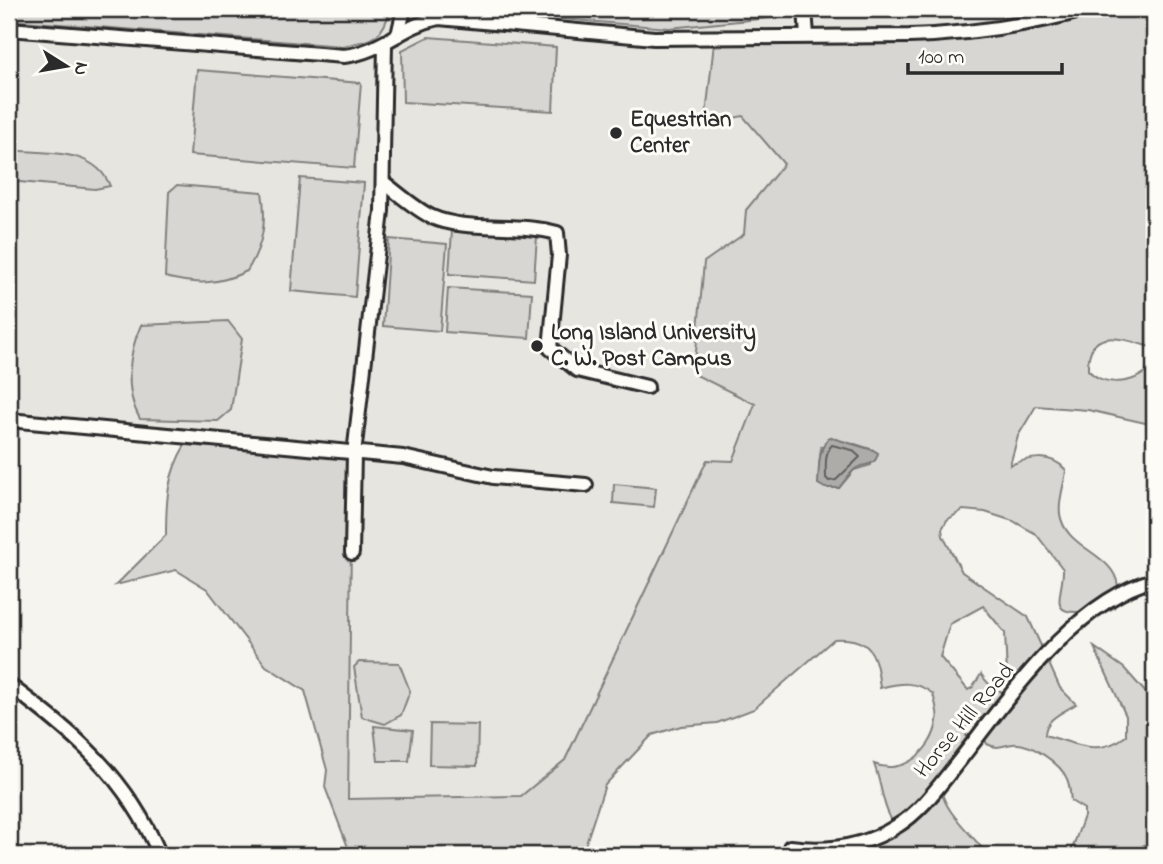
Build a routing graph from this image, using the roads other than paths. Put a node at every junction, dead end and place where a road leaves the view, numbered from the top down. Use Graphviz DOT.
graph roads {
  1 [pos="404,9"];
  2 [pos="805,9"];
  3 [pos="1088,9"];
  4 [pos="9,29"];
  5 [pos="398,35"];
  6 [pos="807,36"];
  7 [pos="385,44"];
  8 [pos="383,182"];
  9 [pos="647,387"];
  10 [pos="9,420"];
  11 [pos="354,454"];
  12 [pos="586,485"];
  13 [pos="352,553"];
  14 [pos="1154,580"];
  15 [pos="9,685"];
  16 [pos="790,847"];
  17 [pos="851,850"];
  18 [pos="160,855"];
  1 -- 5 [label="street"];
  2 -- 6 [label="street"];
  3 -- 6 [label="street"];
  4 -- 7 [label="street"];
  5 -- 6 [label="street"];
  5 -- 7 [label="street"];
  7 -- 8 [label="street"];
  8 -- 9 [label="street"];
  8 -- 11 [label="street"];
  10 -- 11 [label="street"];
  11 -- 12 [label="street"];
  11 -- 13 [label="street"];
  14 -- 17 [label="street, Horse Hill Road"];
  15 -- 18 [label="street"];
  16 -- 17 [label="street, Horse Hill Road"];
}
